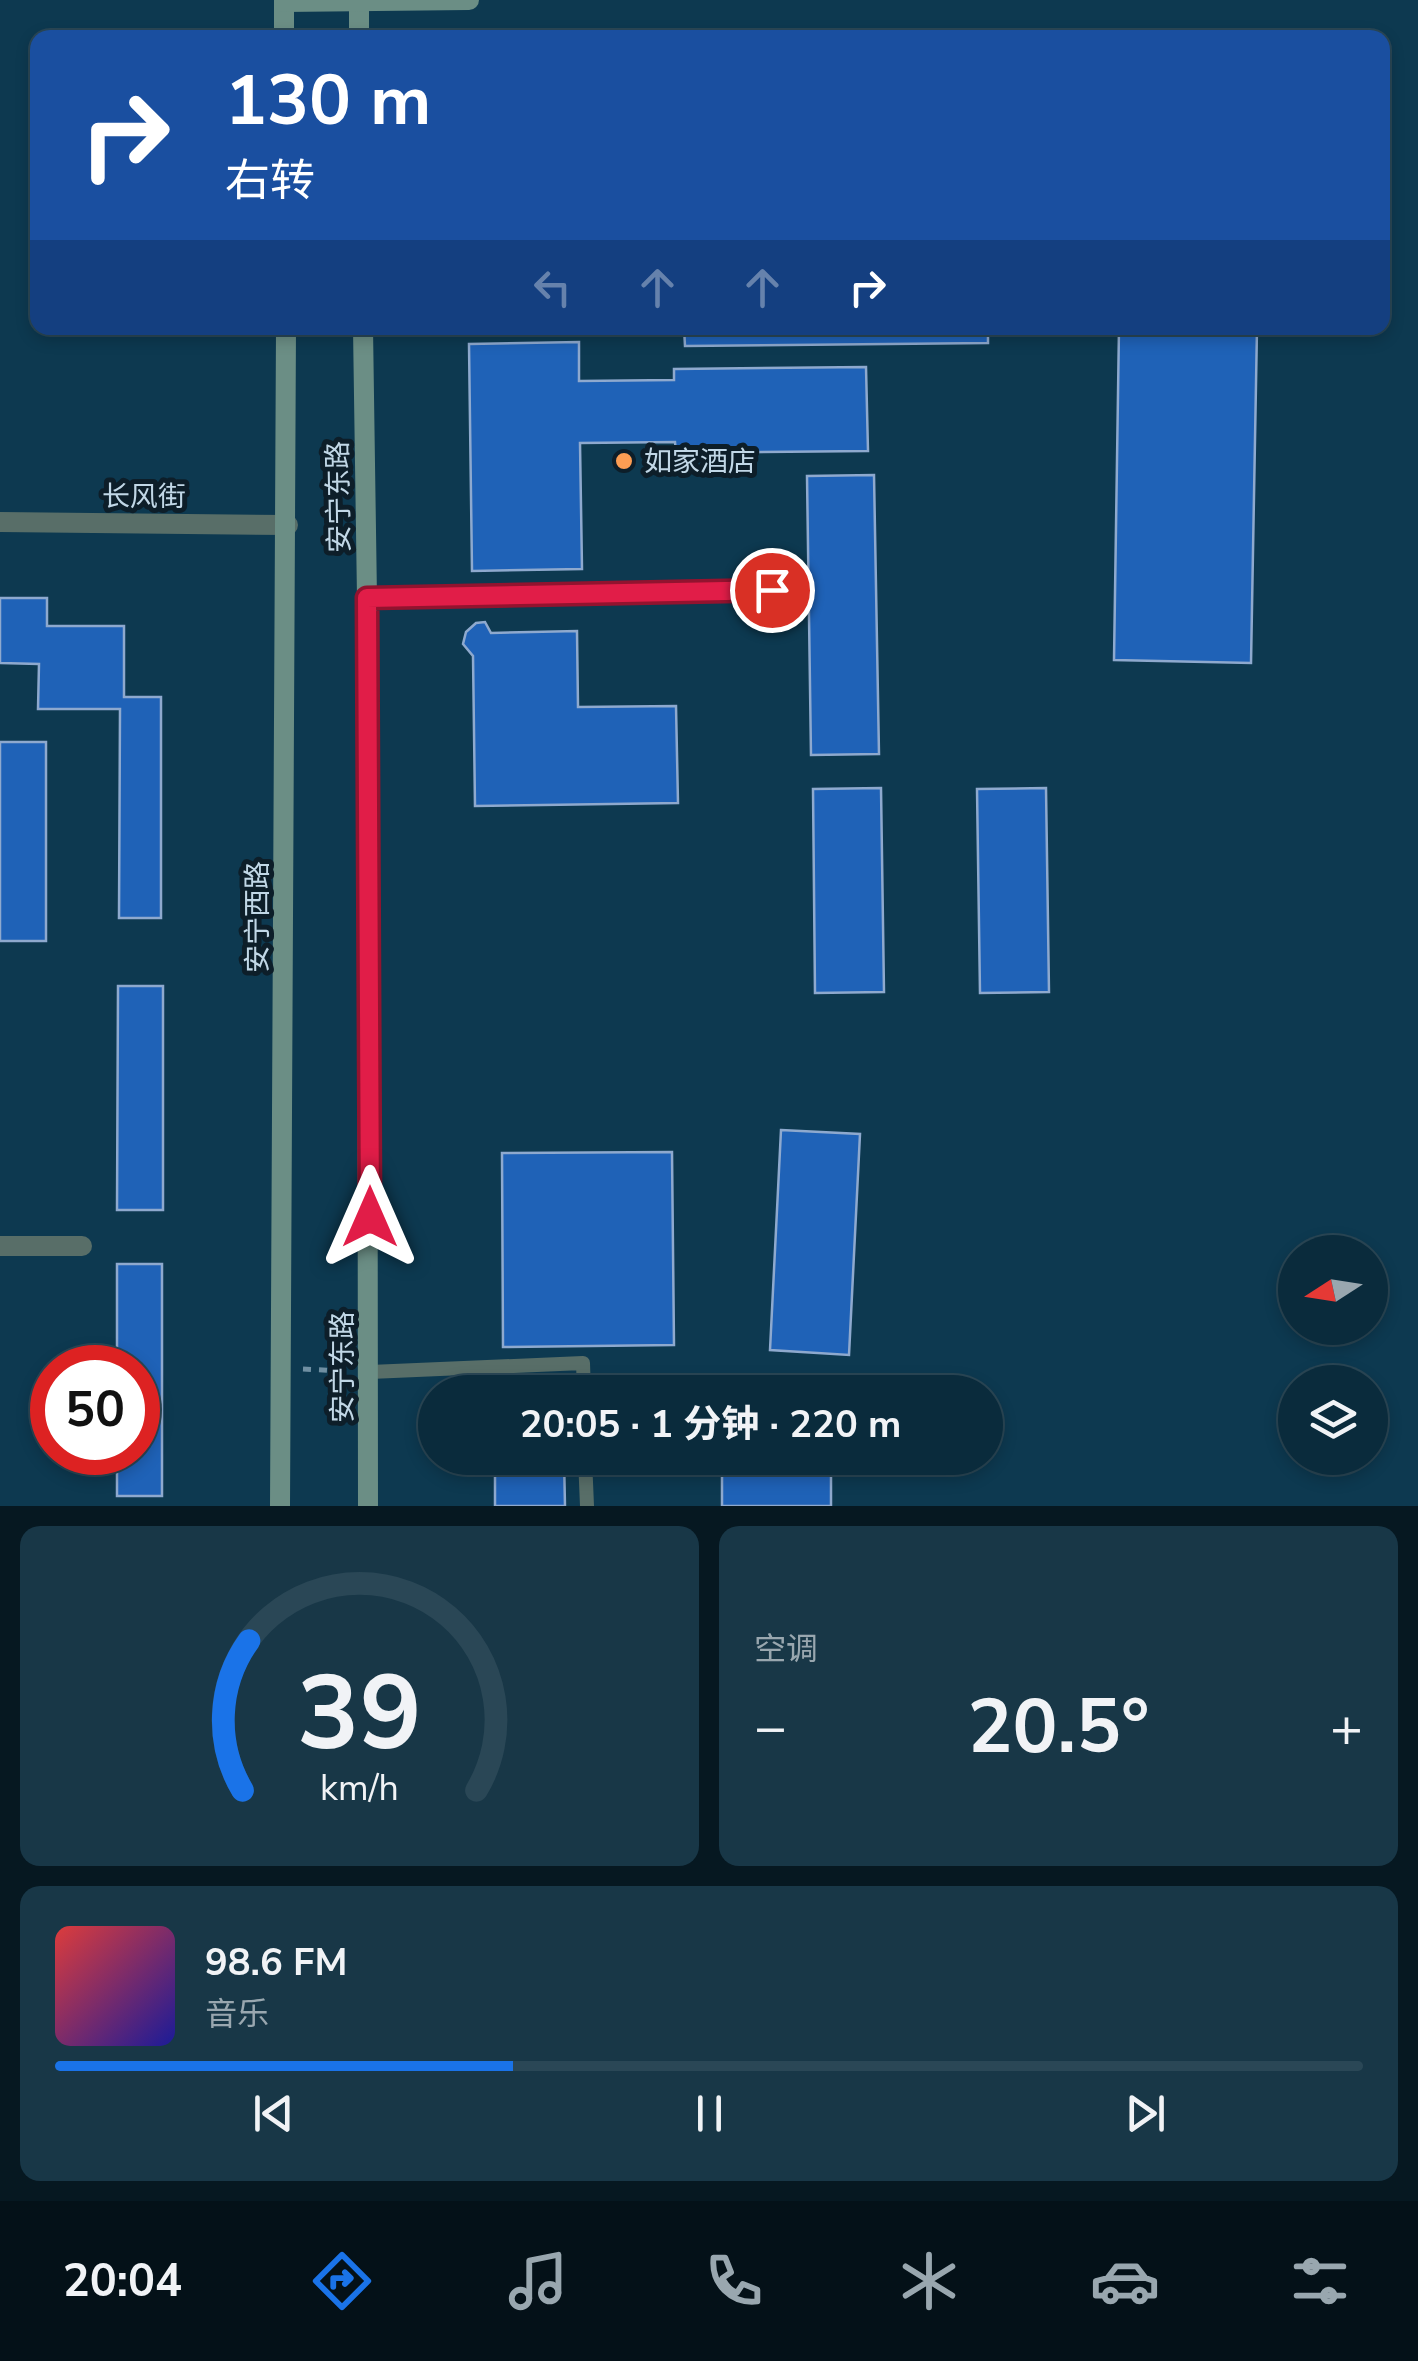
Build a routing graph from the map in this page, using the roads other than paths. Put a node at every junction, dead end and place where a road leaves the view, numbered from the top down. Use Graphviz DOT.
graph roads {
  1 [pos="469,0"];
  2 [pos="284,1"];
  3 [pos="359,1"];
  4 [pos="284,30"];
  5 [pos="359,30"];
  6 [pos="286,335"];
  7 [pos="363,335"];
  8 [pos="0,522"];
  9 [pos="288,525"];
  10 [pos="772,590"];
  11 [pos="367,598"];
  12 [pos="0,1246"];
  13 [pos="82,1246"];
  14 [pos="370,1372"];
  15 [pos="583,1375"];
  16 [pos="586,1475"];
  17 [pos="280,1506"];
  18 [pos="368,1506"];
  19 [pos="587,1506"];
  1 -- 3 [label="main road"];
  2 -- 3 [label="main road"];
  2 -- 4 [label="main road"];
  3 -- 5 [label="main road"];
  6 -- 9 [label="main road, 安宁西路"];
  7 -- 11 [label="main road, 安宁东路"];
  8 -- 9 [label="street, 长风街"];
  9 -- 17 [label="main road, 安宁西路"];
  10 -- 11 [label="lane"];
  11 -- 14 [label="main road, 安宁东路"];
  12 -- 13 [label="street"];
  14 -- 15 [label="lane"];
  14 -- 18 [label="main road, 安宁东路"];
  16 -- 19 [label="lane"];
}
